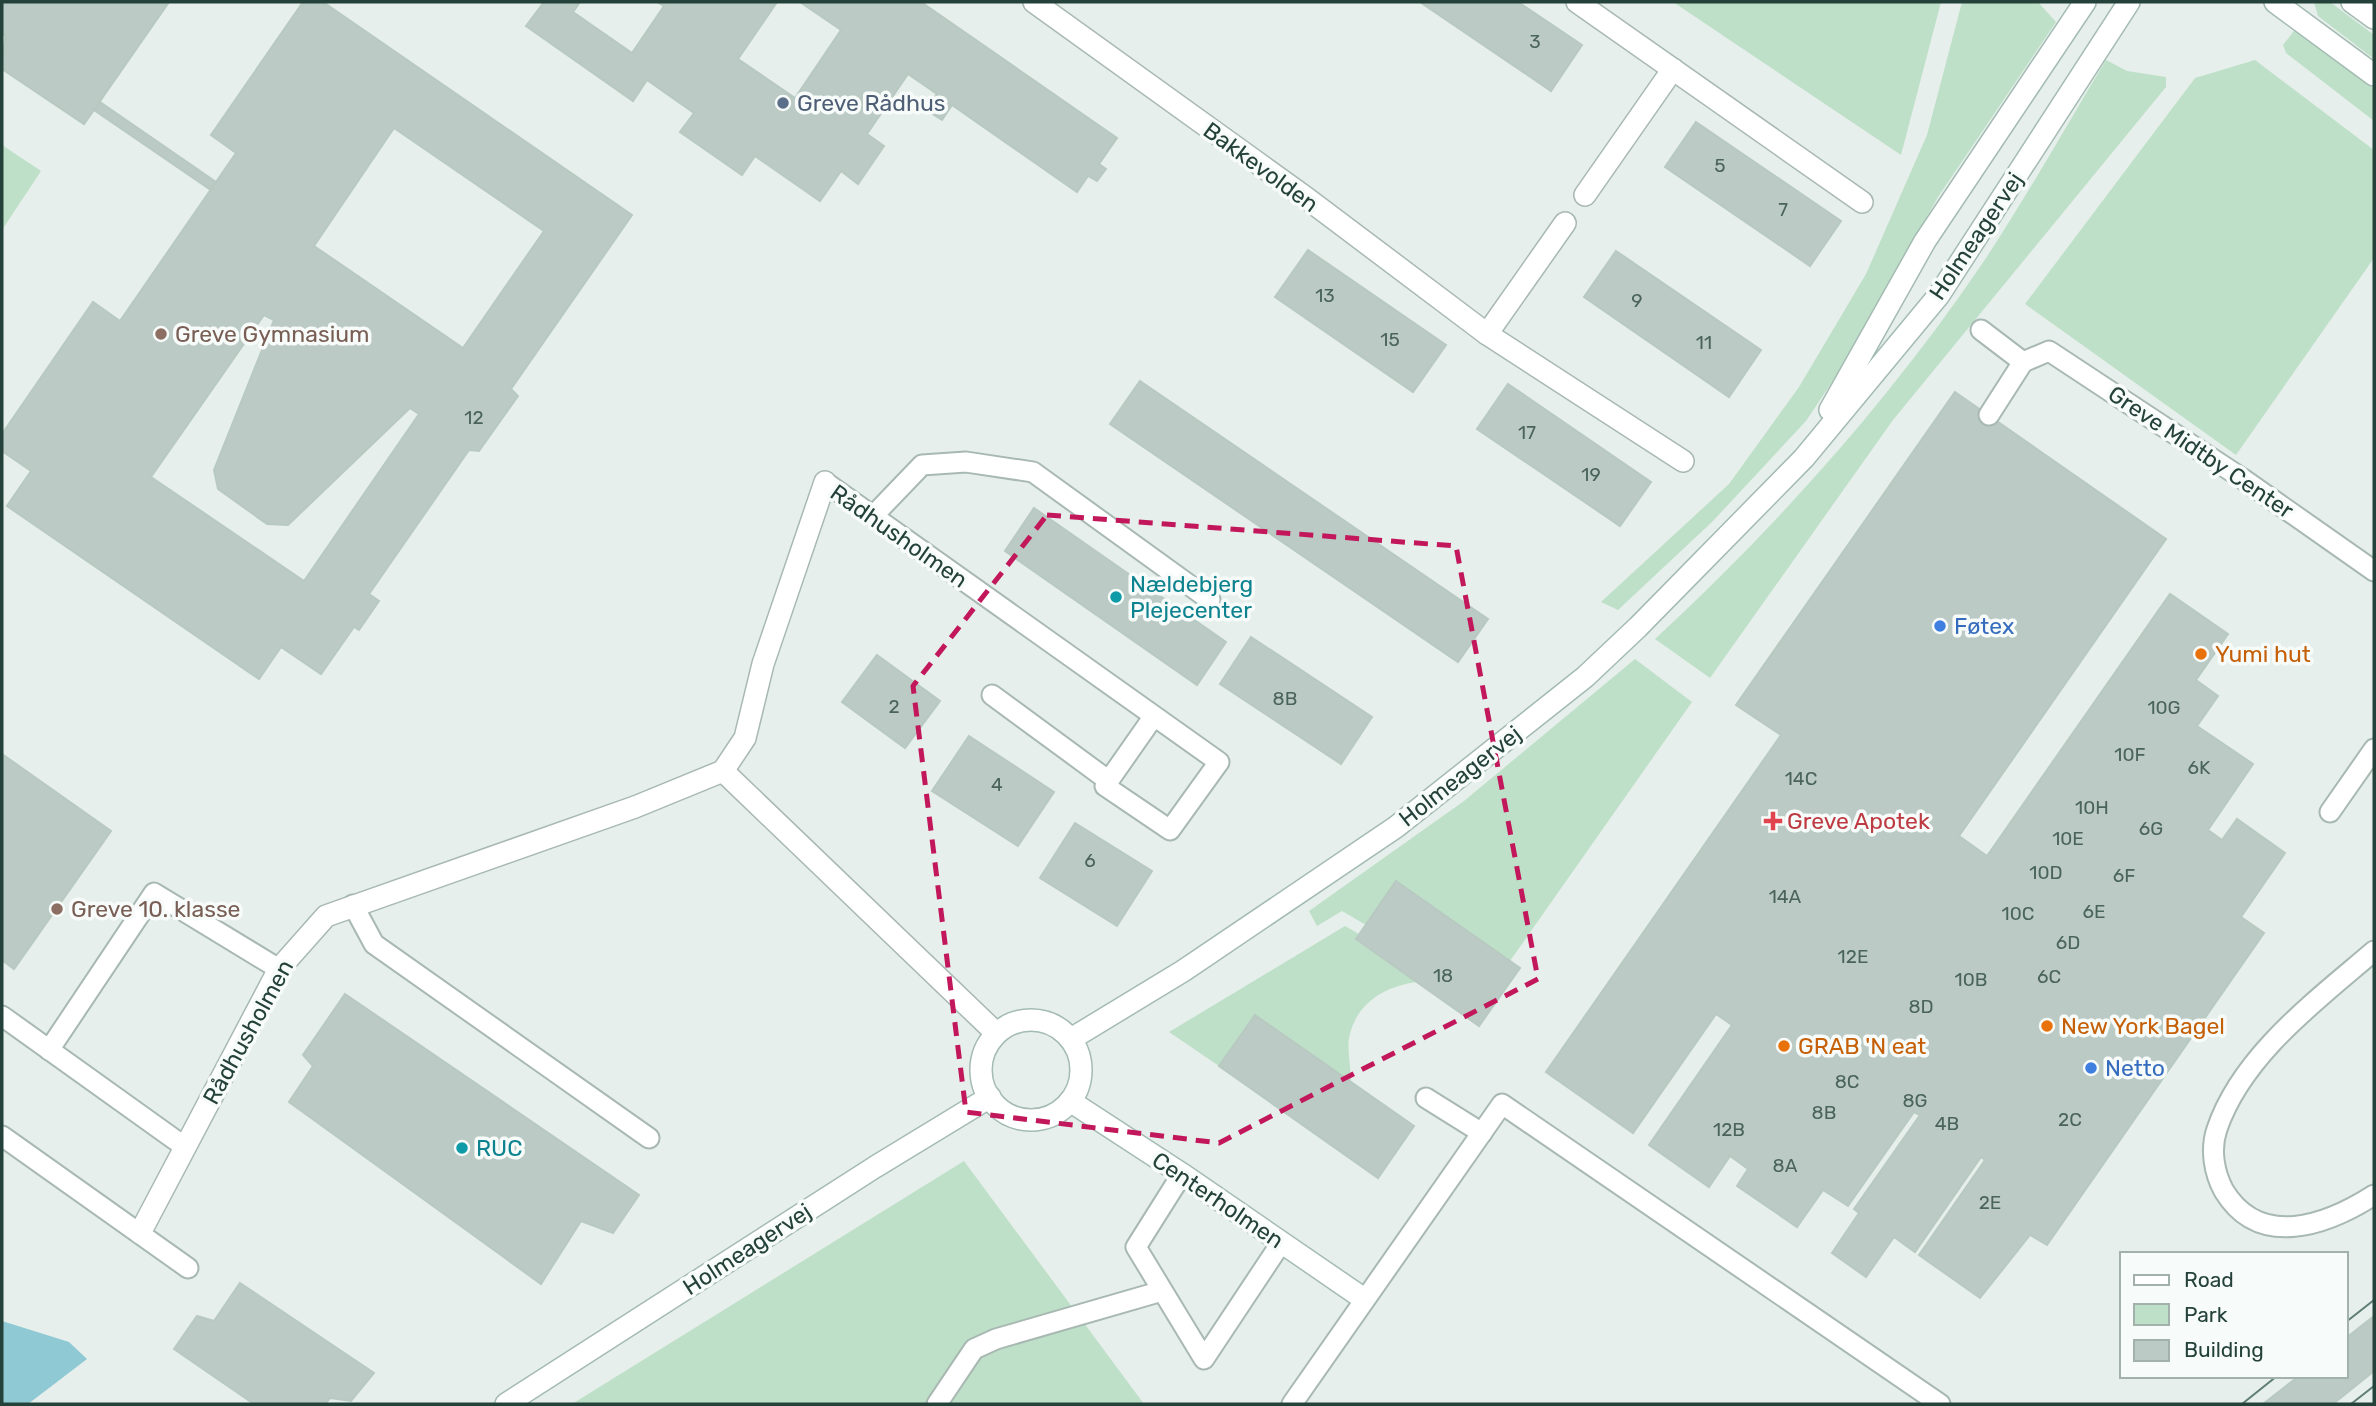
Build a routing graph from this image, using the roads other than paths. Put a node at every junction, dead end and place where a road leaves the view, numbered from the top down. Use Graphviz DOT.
graph roads {
  1 [pos="1034,2"];
  2 [pos="1577,2"];
  3 [pos="2085,2"];
  4 [pos="2129,2"];
  5 [pos="2276,2"];
  6 [pos="2352,2"];
  7 [pos="2374,18"];
  8 [pos="1673,69"];
  9 [pos="2374,75"];
  10 [pos="1584,195"];
  11 [pos="1862,202"];
  12 [pos="1565,223"];
  13 [pos="1981,330"];
  14 [pos="1487,334"];
  15 [pos="2023,362"];
  16 [pos="1989,415"];
  17 [pos="1804,458"];
  18 [pos="1683,461"];
  19 [pos="825,482"];
  20 [pos="873,516"];
  21 [pos="2374,571"];
  22 [pos="1210,600"];
  23 [pos="992,695"];
  24 [pos="1153,716"];
  25 [pos="2374,749"];
  26 [pos="723,771"];
  27 [pos="1110,781"];
  28 [pos="2330,812"];
  29 [pos="353,905"];
  30 [pos="2374,951"];
  31 [pos="279,969"];
  32 [pos="2,1016"];
  33 [pos="996,1033"];
  34 [pos="1071,1039"];
  35 [pos="49,1050"];
  36 [pos="990,1097"];
  37 [pos="1426,1098"];
  38 [pos="1070,1101"];
  39 [pos="1482,1133"];
  40 [pos="2,1136"];
  41 [pos="649,1138"];
  42 [pos="185,1147"];
  43 [pos="1182,1174"];
  44 [pos="2374,1195"];
  45 [pos="140,1233"];
  46 [pos="1281,1243"];
  47 [pos="188,1268"];
  48 [pos="1162,1291"];
  49 [pos="1364,1299"];
  50 [pos="506,1404"];
  51 [pos="937,1404"];
  52 [pos="1292,1404"];
  53 [pos="1940,1404"];
  1 -- 14 [label="street, Bakkevolden"];
  2 -- 8 [label="street"];
  3 -- 17 [label="street, Holmeagervej"];
  4 -- 17 [label="street, Holmeagervej"];
  5 -- 9 [label="street"];
  6 -- 7 [label="street"];
  8 -- 10 [label="street"];
  8 -- 11 [label="street"];
  12 -- 14 [label="street"];
  13 -- 15 [label="lane"];
  14 -- 18 [label="street, Bakkevolden"];
  15 -- 16 [label="lane"];
  15 -- 21 [label="lane, Greve Midtby Center"];
  17 -- 34 [label="street, Holmeagervej"];
  19 -- 20 [label="lane, Rådhusholmen"];
  19 -- 26 [label="street, Rådhusholmen"];
  20 -- 22 [label="lane"];
  20 -- 24 [label="lane, Rådhusholmen"];
  23 -- 27 [label="lane"];
  24 -- 27 [label="lane"];
  24 -- 27 [label="lane, Rådhusholmen"];
  25 -- 28 [label="lane"];
  26 -- 29 [label="street, Rådhusholmen"];
  26 -- 33 [label="street"];
  29 -- 31 [label="street, Rådhusholmen"];
  29 -- 41 [label="lane"];
  30 -- 44 [label="lane"];
  31 -- 35 [label="lane"];
  31 -- 42 [label="street, Rådhusholmen"];
  32 -- 35 [label="lane"];
  33 -- 34 [label="street"];
  33 -- 36 [label="street"];
  34 -- 38 [label="street"];
  35 -- 42 [label="lane"];
  36 -- 38 [label="street"];
  36 -- 50 [label="street, Holmeagervej"];
  37 -- 39 [label="lane"];
  38 -- 43 [label="street, Centerholmen"];
  39 -- 49 [label="lane"];
  39 -- 53 [label="lane"];
  40 -- 45 [label="lane"];
  42 -- 45 [label="street, Rådhusholmen"];
  43 -- 46 [label="street, Centerholmen"];
  43 -- 48 [label="lane"];
  45 -- 47 [label="lane"];
  46 -- 48 [label="lane"];
  46 -- 49 [label="street, Centerholmen"];
  48 -- 51 [label="lane"];
  49 -- 52 [label="lane"];
}
